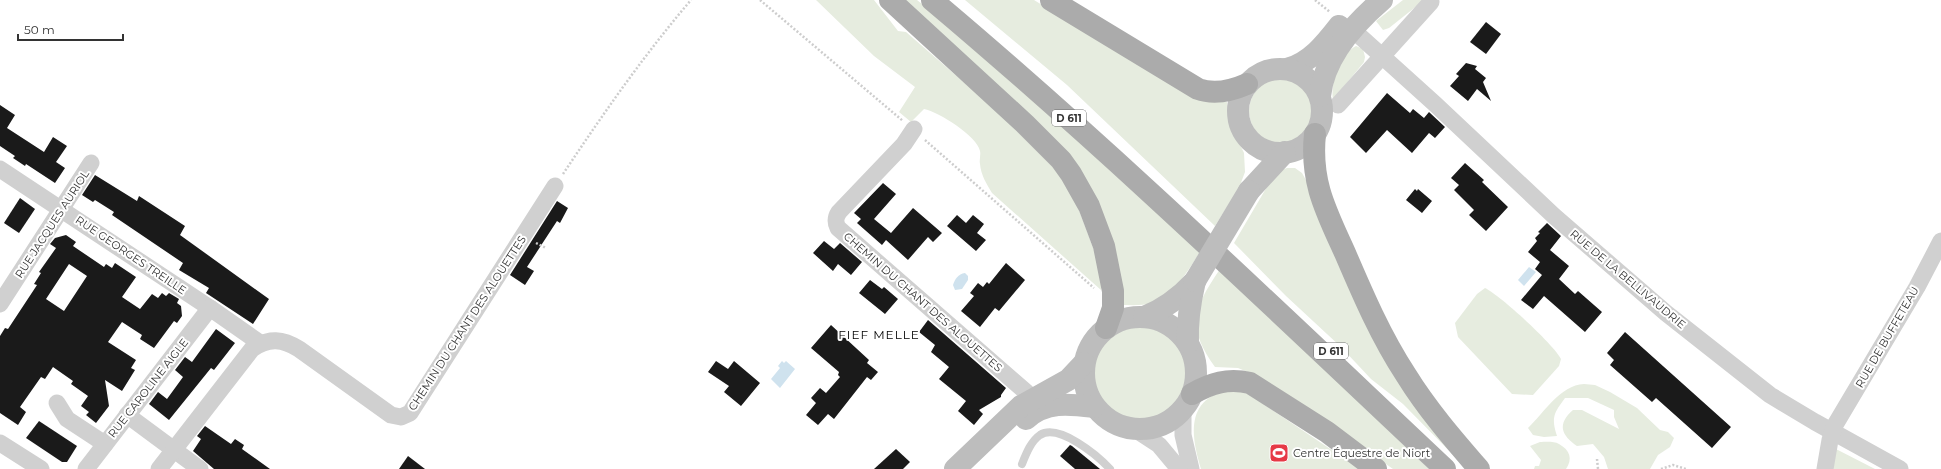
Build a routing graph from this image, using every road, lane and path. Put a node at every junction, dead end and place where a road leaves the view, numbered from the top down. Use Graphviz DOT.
graph roads {
  1 [pos="691,0"];
  2 [pos="760,0"];
  3 [pos="890,0"];
  4 [pos="932,0"];
  5 [pos="946,0"];
  6 [pos="1050,0"];
  7 [pos="1362,0"];
  8 [pos="1382,0"];
  9 [pos="1431,2"];
  10 [pos="1347,26"];
  11 [pos="1381,56"];
  12 [pos="1287,69"];
  13 [pos="1247,84"];
  14 [pos="1329,101"];
  15 [pos="914,130"];
  16 [pos="1315,134"];
  17 [pos="1250,140"];
  18 [pos="1285,152"];
  19 [pos="90,163"];
  20 [pos="0,169"];
  21 [pos="555,186"];
  22 [pos="1249,191"];
  23 [pos="61,208"];
  24 [pos="1204,237"];
  25 [pos="1941,241"];
  26 [pos="1195,281"];
  27 [pos="1099,293"];
  28 [pos="0,304"];
  29 [pos="210,308"];
  30 [pos="1144,317"];
  31 [pos="1106,328"];
  32 [pos="260,343"];
  33 [pos="1188,343"];
  34 [pos="1084,363"];
  35 [pos="1030,399"];
  36 [pos="1188,402"];
  37 [pos="57,403"];
  38 [pos="1094,407"];
  39 [pos="127,415"];
  40 [pos="1136,430"];
  41 [pos="1833,432"];
  42 [pos="0,443"];
  43 [pos="105,444"];
  44 [pos="174,450"];
  45 [pos="1597,459"];
  46 [pos="1022,464"];
  47 [pos="41,469"];
  48 [pos="86,469"];
  49 [pos="160,469"];
  50 [pos="200,469"];
  51 [pos="955,469"];
  52 [pos="972,469"];
  53 [pos="1110,469"];
  54 [pos="1179,469"];
  55 [pos="1191,469"];
  56 [pos="1376,469"];
  57 [pos="1445,469"];
  58 [pos="1456,469"];
  59 [pos="1479,469"];
  60 [pos="1598,469"];
  61 [pos="1661,469"];
  62 [pos="1686,469"];
  63 [pos="1825,469"];
  64 [pos="1900,469"];
  1 -- 21 [label="path"];
  2 -- 15 [label="path"];
  3 -- 31 [label="main road"];
  4 -- 24 [label="main road, D 611"];
  5 -- 24 [label="main road, D 611"];
  6 -- 13 [label="main road"];
  7 -- 10 [label="main road"];
  8 -- 10 [label="main road"];
  9 -- 11 [label="street"];
  10 -- 11 [label="street, RUE DE LA BELLIVAUDRIE"];
  10 -- 12 [label="main road"];
  10 -- 14 [label="main road"];
  11 -- 14 [label="street"];
  11 -- 41 [label="street, RUE DE LA BELLIVAUDRIE"];
  12 -- 13 [label="main road"];
  12 -- 14 [label="main road"];
  13 -- 17 [label="main road"];
  14 -- 16 [label="main road"];
  15 -- 27 [label="path"];
  15 -- 35 [label="street, CHEMIN DU CHANT DES ALOUETTES"];
  16 -- 18 [label="main road"];
  16 -- 59 [label="main road"];
  17 -- 18 [label="main road"];
  17 -- 22 [label="main road"];
  18 -- 22 [label="main road"];
  19 -- 23 [label="street, RUE JACQUES AURIOL"];
  20 -- 23 [label="street, RUE GEORGES TREILLE"];
  21 -- 32 [label="street, CHEMIN DU CHANT DES ALOUETTES"];
  22 -- 26 [label="main road, bridge"];
  23 -- 28 [label="street, RUE JACQUES AURIOL"];
  23 -- 29 [label="street, RUE GEORGES TREILLE"];
  24 -- 57 [label="main road, D 611"];
  24 -- 58 [label="main road, D 611"];
  25 -- 41 [label="street, RUE DE BUFFETEAU"];
  26 -- 30 [label="main road"];
  26 -- 33 [label="main road"];
  29 -- 32 [label="street, RUE GEORGES TREILLE"];
  29 -- 39 [label="street, RUE CAROLINE AIGLE"];
  30 -- 31 [label="main road"];
  30 -- 33 [label="main road"];
  31 -- 34 [label="main road"];
  32 -- 44 [label="street"];
  33 -- 36 [label="main road"];
  34 -- 35 [label="main road"];
  34 -- 38 [label="main road"];
  35 -- 51 [label="main road"];
  36 -- 40 [label="main road"];
  36 -- 55 [label="street"];
  36 -- 56 [label="main road"];
  37 -- 43 [label="street"];
  38 -- 40 [label="main road"];
  38 -- 52 [label="main road"];
  39 -- 43 [label="street, RUE CAROLINE AIGLE"];
  39 -- 44 [label="street"];
  40 -- 54 [label="street"];
  41 -- 63 [label="street, RUE DE BUFFETEAU"];
  41 -- 64 [label="street, RUE DE LA BELLIVAUDRIE"];
  42 -- 47 [label="street"];
  43 -- 48 [label="street, RUE CAROLINE AIGLE"];
  44 -- 49 [label="street"];
  44 -- 50 [label="street"];
  45 -- 60 [label="path"];
  46 -- 53 [label="lane"];
  61 -- 62 [label="path"];
}
